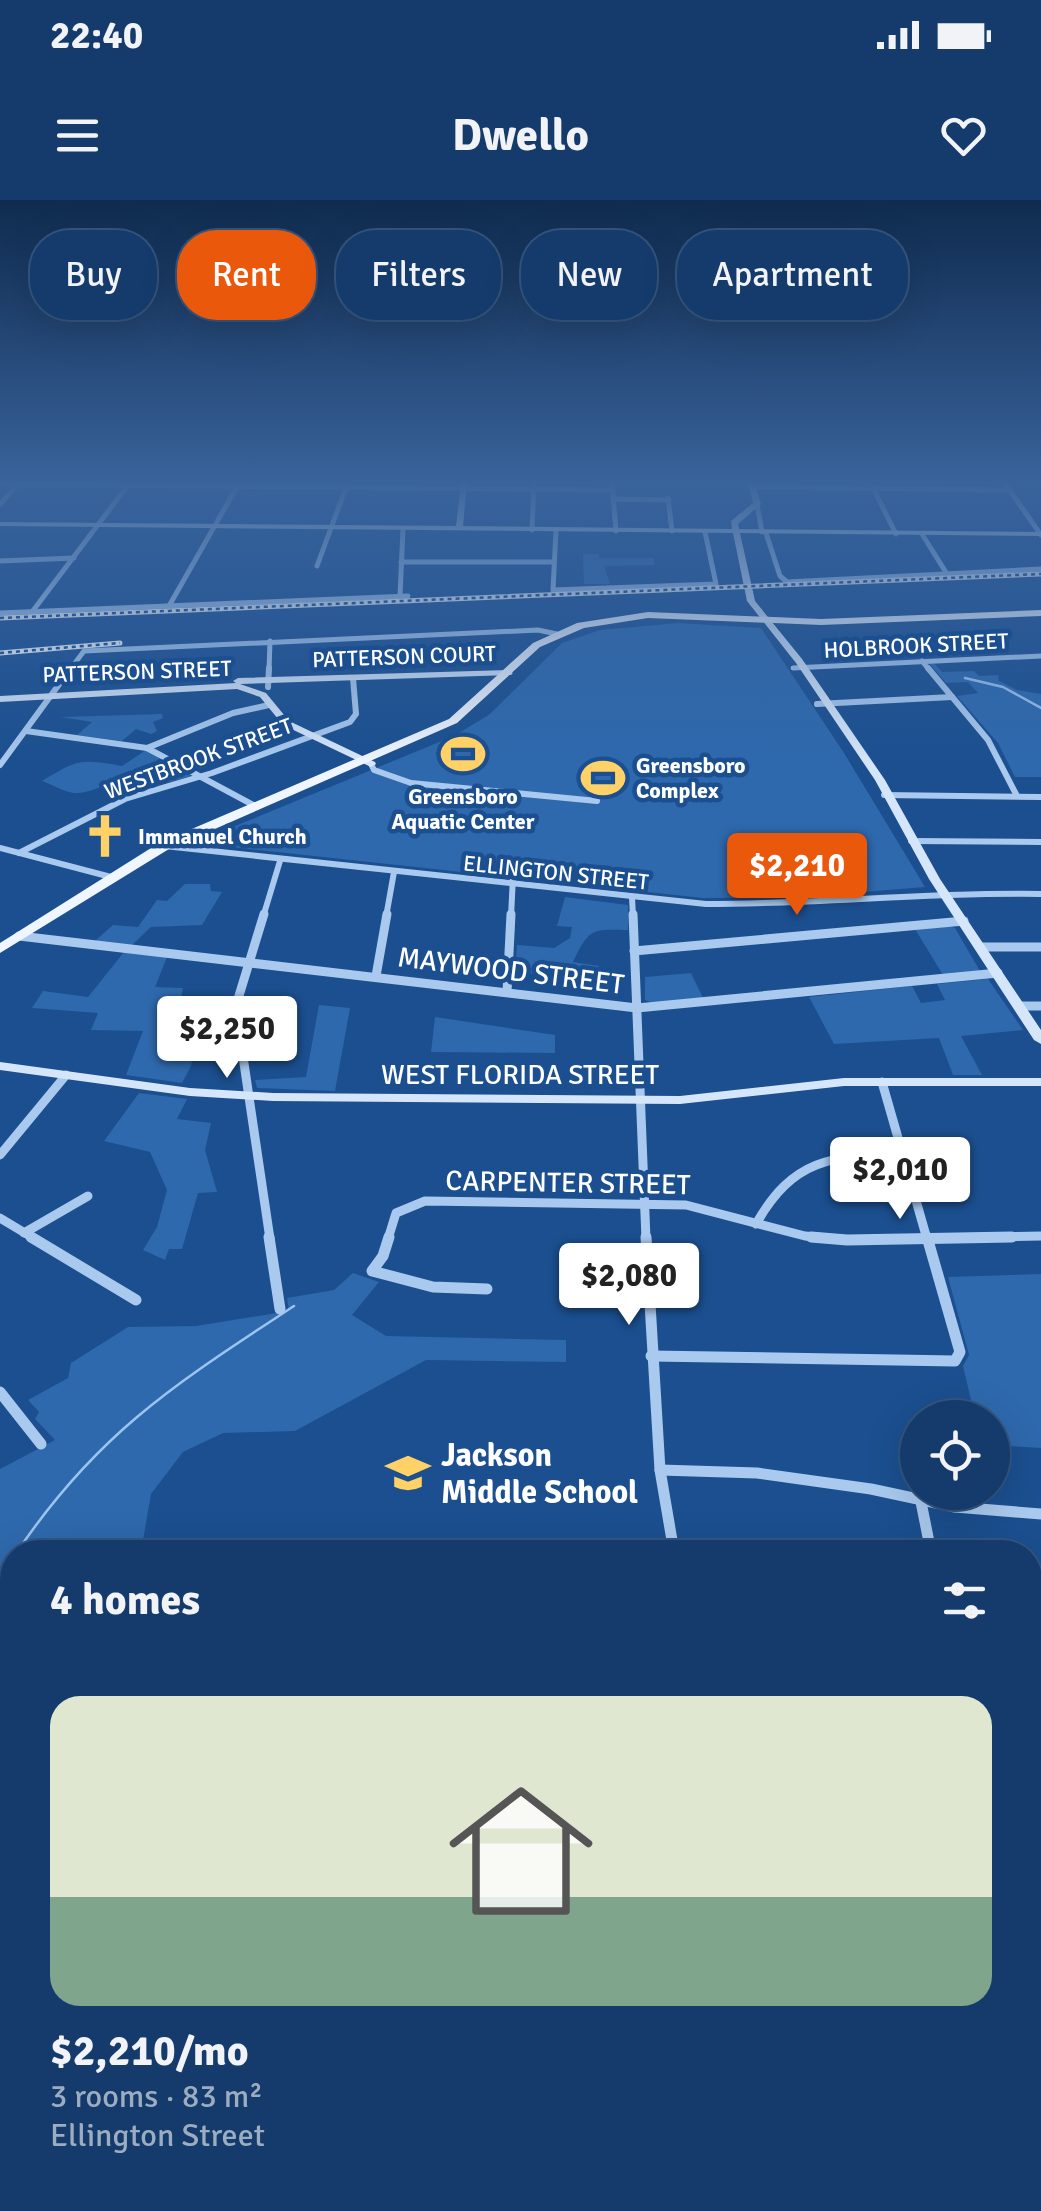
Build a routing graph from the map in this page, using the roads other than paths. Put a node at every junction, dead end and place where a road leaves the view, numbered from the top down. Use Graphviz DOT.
graph roads {
  1 [pos="60,576"];
  2 [pos="186,576"];
  3 [pos="402,576"];
  4 [pos="553,576"];
  5 [pos="714,576"];
  6 [pos="745,576"];
  7 [pos="782,576"];
  8 [pos="909,576"];
  9 [pos="751,602"];
  10 [pos="169,606"];
  11 [pos="32,612"];
  12 [pos="0,613"];
  13 [pos="1041,613"];
  14 [pos="724,616"];
  15 [pos="764,620"];
  16 [pos="602,622"];
  17 [pos="824,622"];
  18 [pos="590,630"];
  19 [pos="557,634"];
  20 [pos="783,640"];
  21 [pos="270,642"];
  22 [pos="545,650"];
  23 [pos="1041,656"];
  24 [pos="922,662"];
  25 [pos="798,668"];
  26 [pos="515,674"];
  27 [pos="353,678"];
  28 [pos="265,686"];
  29 [pos="52,694"];
  30 [pos="952,697"];
  31 [pos="0,699"];
  32 [pos="822,703"];
  33 [pos="270,705"];
  34 [pos="26,730"];
  35 [pos="310,736"];
  36 [pos="146,748"];
  37 [pos="367,763"];
  38 [pos="0,765"];
  39 [pos="200,776"];
  40 [pos="884,795"];
  41 [pos="1017,796"];
  42 [pos="1041,796"];
  43 [pos="597,802"];
  44 [pos="257,807"];
  45 [pos="911,841"];
  46 [pos="1041,842"];
  47 [pos="164,846"];
  48 [pos="0,848"];
  49 [pos="19,853"];
  50 [pos="280,861"];
  51 [pos="394,872"];
  52 [pos="111,876"];
  53 [pos="513,880"];
  54 [pos="946,892"];
  55 [pos="1041,894"];
  56 [pos="632,898"];
  57 [pos="964,921"];
  58 [pos="19,936"];
  59 [pos="980,946"];
  60 [pos="1,947"];
  61 [pos="1041,948"];
  62 [pos="634,951"];
  63 [pos="249,963"];
  64 [pos="998,973"];
  65 [pos="376,976"];
  66 [pos="507,992"];
  67 [pos="1020,1006"];
  68 [pos="1041,1006"];
  69 [pos="637,1008"];
  70 [pos="1041,1040"];
  71 [pos="0,1066"];
  72 [pos="66,1075"];
  73 [pos="882,1082"];
  74 [pos="1041,1082"];
  75 [pos="250,1097"];
  76 [pos="638,1100"];
  77 [pos="901,1155"];
  78 [pos="0,1156"];
  79 [pos="88,1196"];
  80 [pos="643,1204"];
  81 [pos="0,1218"];
  82 [pos="756,1224"];
  83 [pos="24,1233"];
  84 [pos="1041,1236"];
  85 [pos="926,1238"];
  86 [pos="488,1290"];
  87 [pos="136,1300"];
  88 [pos="280,1309"];
  89 [pos="651,1356"];
  90 [pos="0,1392"];
  91 [pos="41,1444"];
  92 [pos="660,1470"];
  93 [pos="900,1497"];
  94 [pos="922,1510"];
  95 [pos="1001,1510"];
  96 [pos="1041,1514"];
  97 [pos="672,1540"];
  98 [pos="928,1540"];
  1 -- 11 [label="street"];
  2 -- 10 [label="street"];
  3 -- 10 [label="street"];
  4 -- 5 [label="street"];
  6 -- 9 [label="main road"];
  7 -- 8 [label="street"];
  9 -- 14 [label="main road"];
  9 -- 15 [label="main road"];
  10 -- 11 [label="street"];
  11 -- 12 [label="street"];
  13 -- 17 [label="main road"];
  14 -- 15 [label="main road"];
  14 -- 16 [label="main road"];
  15 -- 17 [label="main road"];
  15 -- 18 [label="main road"];
  15 -- 20 [label="main road"];
  15 -- 25 [label="main road"];
  16 -- 18 [label="main road"];
  16 -- 19 [label="main road"];
  17 -- 20 [label="main road"];
  18 -- 22 [label="main road"];
  19 -- 21 [label="street"];
  19 -- 22 [label="main road"];
  19 -- 26 [label="main road"];
  20 -- 25 [label="main road"];
  21 -- 28 [label="street"];
  21 -- 29 [label="street"];
  22 -- 26 [label="main road"];
  23 -- 24 [label="street, HOLBROOK STREET"];
  24 -- 25 [label="street, HOLBROOK STREET"];
  24 -- 30 [label="street"];
  25 -- 32 [label="main road"];
  26 -- 27 [label="main road, PATTERSON COURT"];
  26 -- 37 [label="main road"];
  26 -- 37 [label="main road"];
  27 -- 28 [label="main road, PATTERSON COURT"];
  27 -- 35 [label="street, WESTBROOK STREET"];
  28 -- 29 [label="main road, PATTERSON STREET"];
  28 -- 33 [label="main road, PATTERSON STREET"];
  29 -- 31 [label="main road, PATTERSON STREET"];
  29 -- 34 [label="street"];
  30 -- 32 [label="street"];
  30 -- 41 [label="street"];
  32 -- 40 [label="main road"];
  33 -- 35 [label="main road, PATTERSON STREET"];
  33 -- 36 [label="street"];
  34 -- 36 [label="street"];
  34 -- 38 [label="street"];
  35 -- 37 [label="main road, PATTERSON STREET"];
  35 -- 39 [label="street, WESTBROOK STREET"];
  36 -- 39 [label="street"];
  37 -- 43 [label="street, PATTERSON STREET"];
  37 -- 44 [label="main road"];
  39 -- 44 [label="street"];
  39 -- 49 [label="street, WESTBROOK STREET"];
  40 -- 41 [label="street"];
  40 -- 45 [label="main road"];
  41 -- 42 [label="street"];
  44 -- 47 [label="main road"];
  45 -- 46 [label="street"];
  45 -- 54 [label="main road"];
  47 -- 50 [label="street, ELLINGTON STREET"];
  47 -- 52 [label="main road"];
  48 -- 49 [label="street"];
  49 -- 52 [label="street"];
  50 -- 51 [label="street, ELLINGTON STREET"];
  50 -- 63 [label="street"];
  51 -- 53 [label="street, ELLINGTON STREET"];
  51 -- 65 [label="street"];
  52 -- 58 [label="main road"];
  53 -- 56 [label="street, ELLINGTON STREET"];
  53 -- 66 [label="street"];
  54 -- 55 [label="street, ELLINGTON STREET"];
  54 -- 56 [label="street, ELLINGTON STREET"];
  54 -- 57 [label="main road"];
  56 -- 62 [label="street"];
  57 -- 59 [label="main road"];
  57 -- 62 [label="street"];
  58 -- 60 [label="main road"];
  58 -- 63 [label="street, MAYWOOD STREET"];
  59 -- 61 [label="street"];
  59 -- 64 [label="main road"];
  62 -- 69 [label="street"];
  63 -- 65 [label="street, MAYWOOD STREET"];
  63 -- 75 [label="street"];
  64 -- 67 [label="main road"];
  64 -- 69 [label="street, MAYWOOD STREET"];
  65 -- 66 [label="street, MAYWOOD STREET"];
  66 -- 69 [label="street, MAYWOOD STREET"];
  67 -- 68 [label="street"];
  67 -- 70 [label="main road"];
  69 -- 76 [label="street"];
  71 -- 72 [label="main road, WEST FLORIDA STREET"];
  72 -- 75 [label="main road, WEST FLORIDA STREET"];
  72 -- 78 [label="street"];
  73 -- 74 [label="main road, WEST FLORIDA STREET"];
  73 -- 76 [label="main road, WEST FLORIDA STREET"];
  73 -- 77 [label="street"];
  75 -- 76 [label="main road, WEST FLORIDA STREET"];
  75 -- 88 [label="street"];
  76 -- 80 [label="street"];
  77 -- 82 [label="street"];
  77 -- 85 [label="street"];
  79 -- 83 [label="street"];
  80 -- 82 [label="street, CARPENTER STREET"];
  80 -- 86 [label="street, CARPENTER STREET"];
  80 -- 89 [label="street"];
  81 -- 83 [label="street"];
  82 -- 85 [label="street, CARPENTER STREET"];
  83 -- 87 [label="street"];
  84 -- 85 [label="street, CARPENTER STREET"];
  85 -- 89 [label="street"];
  89 -- 92 [label="street"];
  90 -- 91 [label="street"];
  92 -- 93 [label="street"];
  92 -- 97 [label="street"];
  94 -- 98 [label="street"];
  95 -- 96 [label="street"];
}
